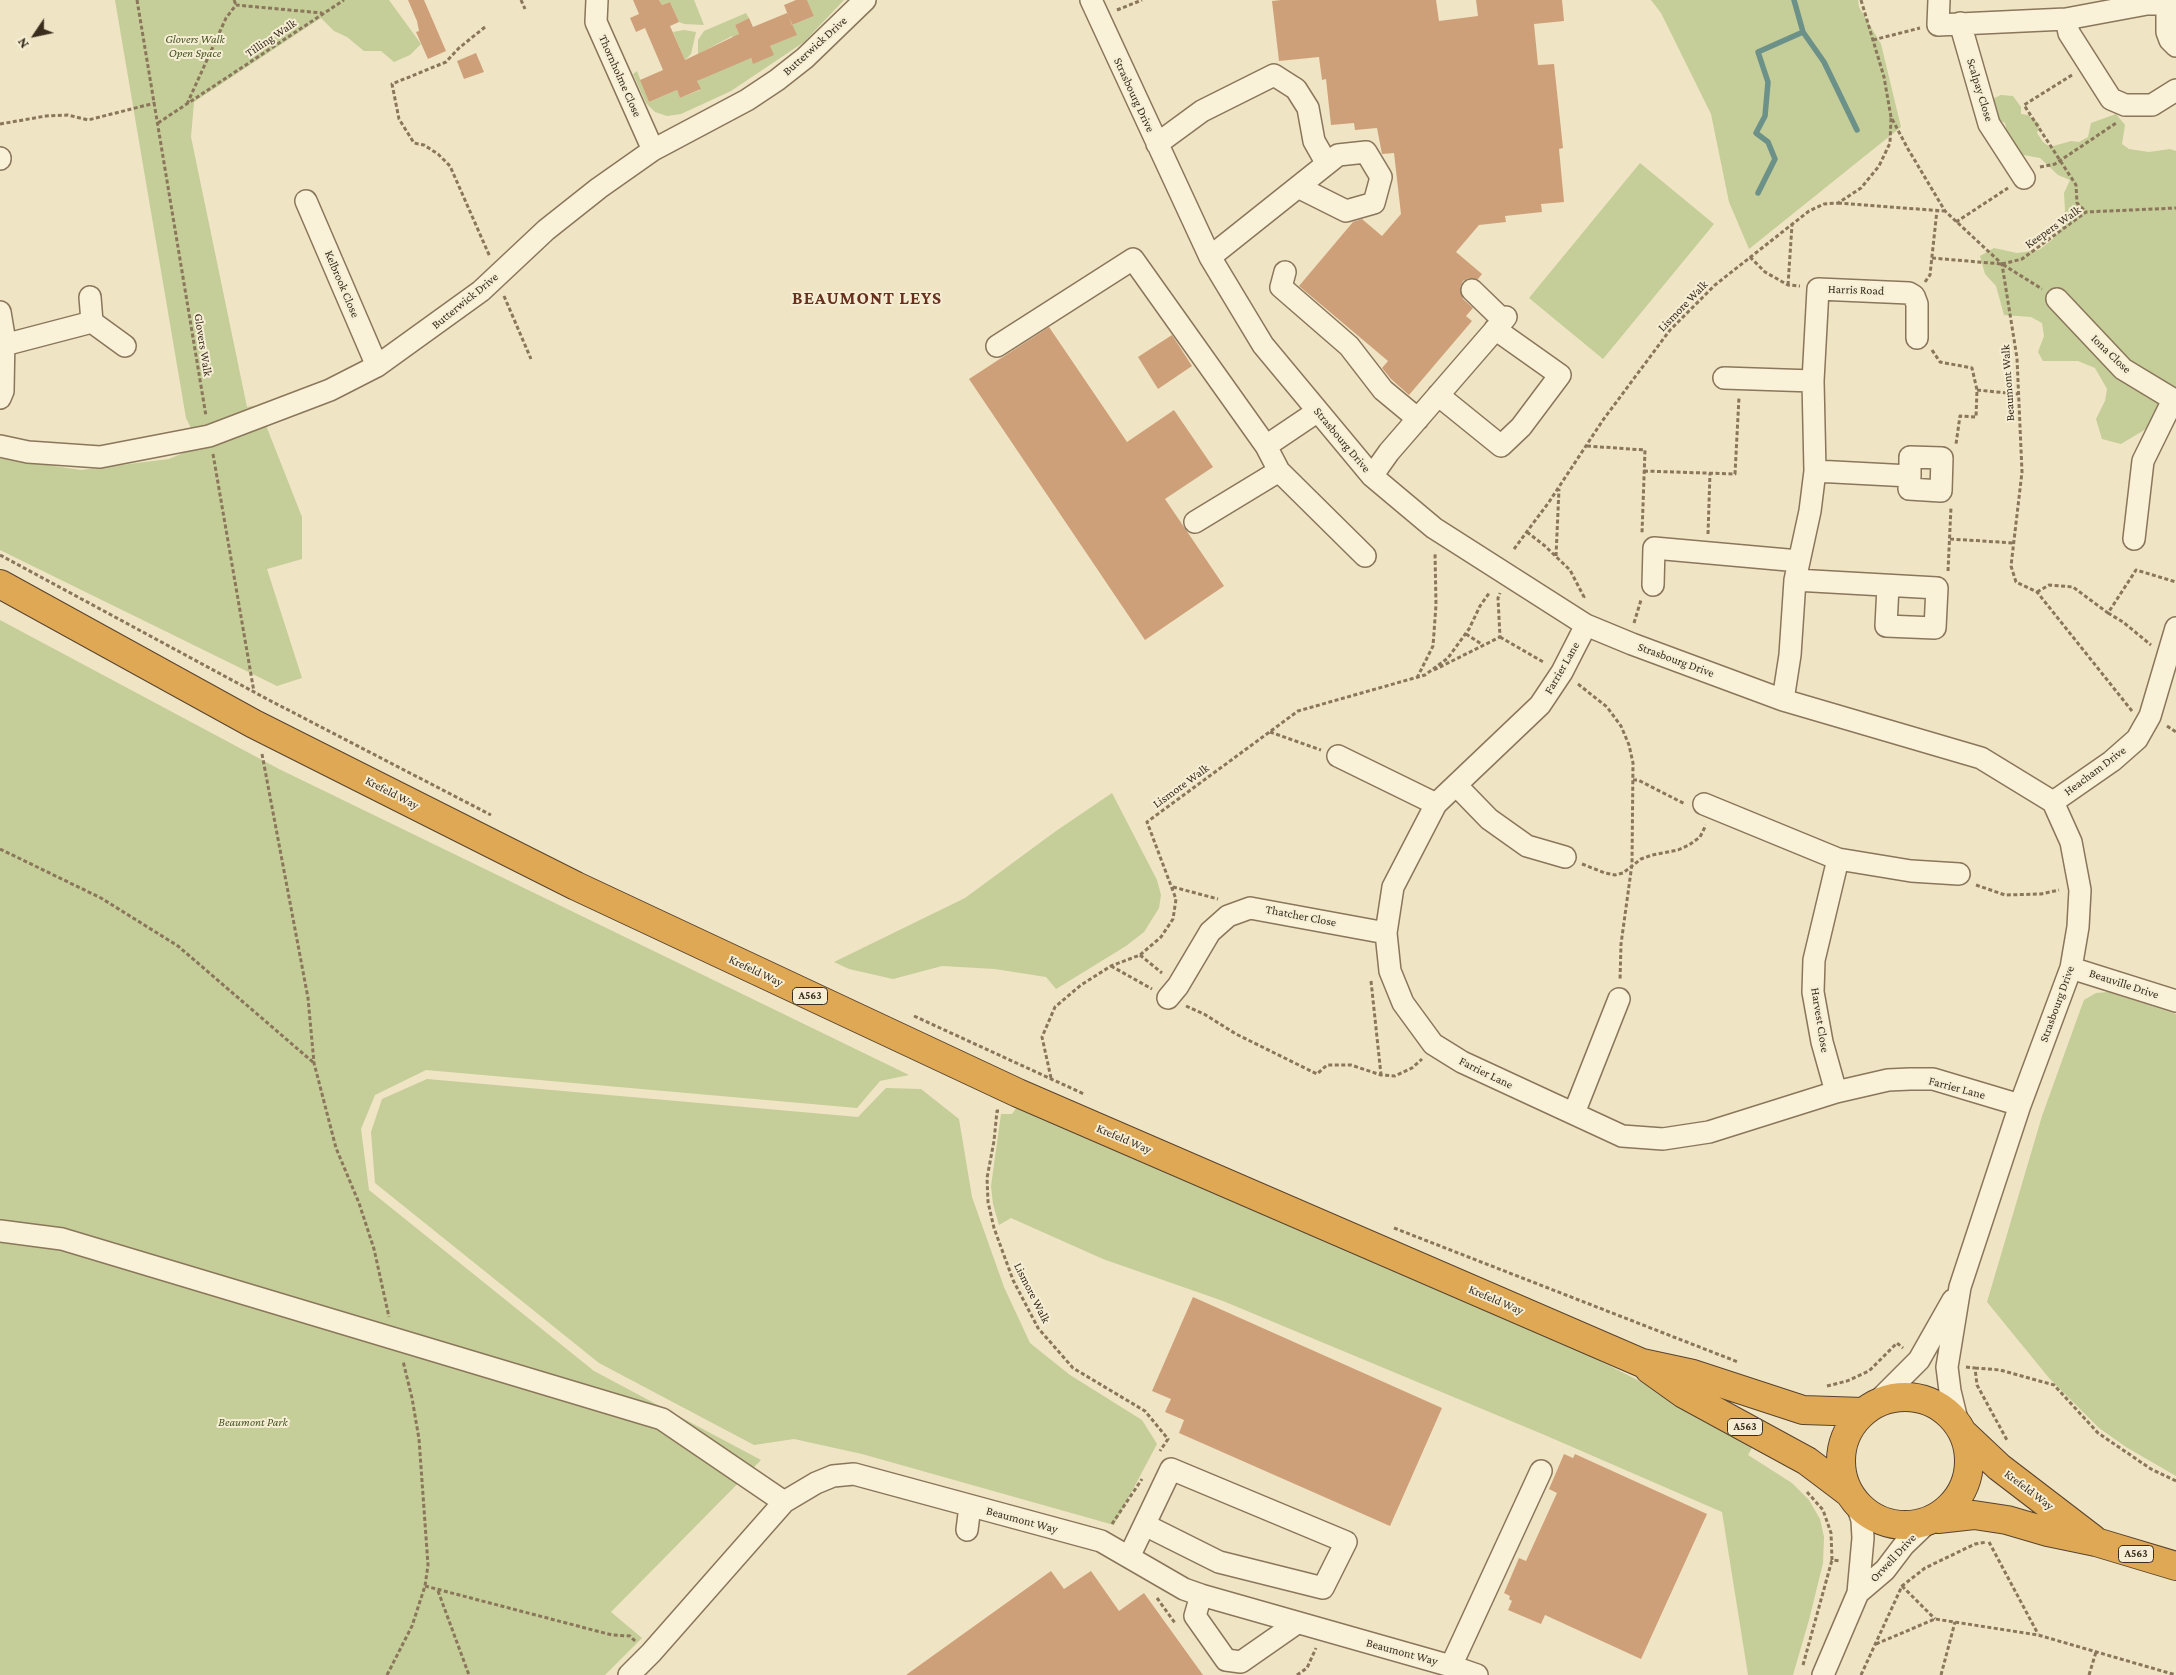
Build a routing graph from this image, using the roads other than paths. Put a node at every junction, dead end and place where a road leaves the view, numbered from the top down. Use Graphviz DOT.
graph roads {
  1 [pos="597,0"];
  2 [pos="865,0"];
  3 [pos="1939,0"];
  4 [pos="2172,4"];
  5 [pos="2114,5"];
  6 [pos="1095,9"];
  7 [pos="2066,19"];
  8 [pos="1960,23"];
  9 [pos="2176,46"];
  10 [pos="2176,90"];
  11 [pos="1156,144"];
  12 [pos="653,150"];
  13 [pos="1333,160"];
  14 [pos="2024,178"];
  15 [pos="1298,187"];
  16 [pos="306,201"];
  17 [pos="1210,257"];
  18 [pos="1286,272"];
  19 [pos="1472,290"];
  20 [pos="90,296"];
  21 [pos="2057,299"];
  22 [pos="0,312"];
  23 [pos="92,322"];
  24 [pos="1502,322"];
  25 [pos="1917,338"];
  26 [pos="4,345"];
  27 [pos="125,346"];
  28 [pos="997,346"];
  29 [pos="377,366"];
  30 [pos="1732,378"];
  31 [pos="1813,381"];
  32 [pos="1438,395"];
  33 [pos="0,398"];
  34 [pos="2175,401"];
  35 [pos="1318,411"];
  36 [pos="1418,419"];
  37 [pos="0,446"];
  38 [pos="1266,446"];
  39 [pos="1279,471"];
  40 [pos="1815,471"];
  41 [pos="1372,476"];
  42 [pos="1910,476"];
  43 [pos="1195,522"];
  44 [pos="2134,539"];
  45 [pos="1365,556"];
  46 [pos="1797,571"];
  47 [pos="0,584"];
  48 [pos="1653,585"];
  49 [pos="1888,586"];
  50 [pos="1581,622"];
  51 [pos="2176,628"];
  52 [pos="1783,700"];
  53 [pos="1338,756"];
  54 [pos="1456,785"];
  55 [pos="2053,802"];
  56 [pos="1436,804"];
  57 [pos="1700,811"];
  58 [pos="1565,857"];
  59 [pos="1838,859"];
  60 [pos="1959,874"];
  61 [pos="1386,933"];
  62 [pos="2071,968"];
  63 [pos="1173,992"];
  64 [pos="1619,999"];
  65 [pos="2176,1001"];
  66 [pos="1836,1092"];
  67 [pos="2020,1105"];
  68 [pos="1574,1113"];
  69 [pos="0,1231"];
  70 [pos="1960,1287"];
  71 [pos="1642,1363"];
  72 [pos="1869,1407"];
  73 [pos="1961,1429"];
  74 [pos="1541,1471"];
  75 [pos="1852,1497"];
  76 [pos="784,1502"];
  77 [pos="970,1506"];
  78 [pos="1933,1520"];
  79 [pos="1145,1525"];
  80 [pos="966,1530"];
  81 [pos="2096,1542"];
  82 [pos="1129,1557"];
  83 [pos="2176,1566"];
  84 [pos="1858,1593"];
  85 [pos="1201,1596"];
  86 [pos="1297,1624"];
  87 [pos="1451,1666"];
  88 [pos="629,1675"];
  89 [pos="1477,1675"];
  90 [pos="1823,1675"];
  1 -- 12 [label="street, Thornholme Close"];
  2 -- 12 [label="street, Butterwick Drive"];
  3 -- 8 [label="street"];
  4 -- 5 [label="street"];
  4 -- 9 [label="street"];
  5 -- 7 [label="street"];
  6 -- 11 [label="street, Strasbourg Drive"];
  7 -- 8 [label="street"];
  7 -- 10 [label="street"];
  8 -- 14 [label="street, Scalpay Close"];
  11 -- 13 [label="street"];
  11 -- 17 [label="street, Strasbourg Drive"];
  12 -- 29 [label="street, Butterwick Drive"];
  13 -- 15 [label="street"];
  13 -- 15 [label="street"];
  15 -- 17 [label="street"];
  16 -- 29 [label="street, Kelbrook Close"];
  17 -- 35 [label="street, Strasbourg Drive"];
  18 -- 36 [label="street"];
  19 -- 24 [label="street"];
  20 -- 23 [label="street"];
  21 -- 34 [label="street, Iona Close"];
  22 -- 26 [label="street"];
  23 -- 26 [label="street"];
  23 -- 27 [label="street"];
  24 -- 32 [label="street"];
  24 -- 32 [label="street"];
  25 -- 31 [label="street, Harris Road"];
  26 -- 33 [label="street"];
  28 -- 38 [label="street"];
  29 -- 37 [label="street, Butterwick Drive"];
  30 -- 31 [label="street"];
  31 -- 40 [label="street, Harris Road"];
  32 -- 36 [label="street"];
  34 -- 44 [label="street, Iona Close"];
  35 -- 38 [label="street"];
  35 -- 41 [label="street, Strasbourg Drive"];
  36 -- 41 [label="street"];
  38 -- 39 [label="street"];
  39 -- 43 [label="street"];
  39 -- 45 [label="street"];
  40 -- 42 [label="street"];
  40 -- 46 [label="street, Harris Road"];
  41 -- 50 [label="street, Strasbourg Drive"];
  42 -- 42 [label="street"];
  46 -- 48 [label="street"];
  46 -- 49 [label="street"];
  46 -- 52 [label="street, Harris Road"];
  47 -- 71 [label="highway, Krefeld Way / A563"];
  49 -- 49 [label="street"];
  50 -- 52 [label="street, Strasbourg Drive"];
  50 -- 54 [label="street, Farrier Lane"];
  51 -- 55 [label="street, Heacham Drive"];
  52 -- 55 [label="street, Strasbourg Drive"];
  53 -- 56 [label="street"];
  54 -- 56 [label="street, Farrier Lane"];
  54 -- 58 [label="street"];
  55 -- 62 [label="street, Strasbourg Drive"];
  56 -- 61 [label="street, Farrier Lane"];
  57 -- 59 [label="street"];
  59 -- 60 [label="street"];
  59 -- 66 [label="street, Harvest Close"];
  61 -- 63 [label="street, Thatcher Close"];
  61 -- 68 [label="street, Farrier Lane"];
  62 -- 65 [label="street, Beauville Drive"];
  62 -- 67 [label="street, Strasbourg Drive"];
  64 -- 68 [label="street"];
  66 -- 67 [label="street, Farrier Lane"];
  66 -- 68 [label="street, Farrier Lane"];
  67 -- 70 [label="street, Strasbourg Drive"];
  69 -- 76 [label="street"];
  70 -- 72 [label="street, Strasbourg Drive"];
  70 -- 73 [label="street, Strasbourg Drive"];
  71 -- 72 [label="highway, Krefeld Way / A563"];
  71 -- 75 [label="highway, Krefeld Way / A563"];
  72 -- 73 [label="highway"];
  72 -- 75 [label="highway"];
  73 -- 78 [label="highway"];
  73 -- 81 [label="highway, Krefeld Way / A563"];
  74 -- 87 [label="street"];
  75 -- 78 [label="highway"];
  75 -- 84 [label="street, Orwell Drive"];
  76 -- 77 [label="street, Beaumont Way"];
  76 -- 88 [label="street, Beaumont Way"];
  77 -- 80 [label="street"];
  77 -- 82 [label="street, Beaumont Way"];
  78 -- 81 [label="highway, Krefeld Way / A563"];
  78 -- 84 [label="street, Orwell Drive"];
  79 -- 79 [label="street"];
  79 -- 82 [label="street"];
  81 -- 83 [label="highway, Krefeld Way / A563"];
  82 -- 85 [label="street, Beaumont Way"];
  84 -- 90 [label="street, Orwell Drive"];
  85 -- 86 [label="street, Beaumont Way"];
  85 -- 86 [label="street"];
  86 -- 87 [label="street, Beaumont Way"];
  87 -- 89 [label="street, Beaumont Way"];
}
